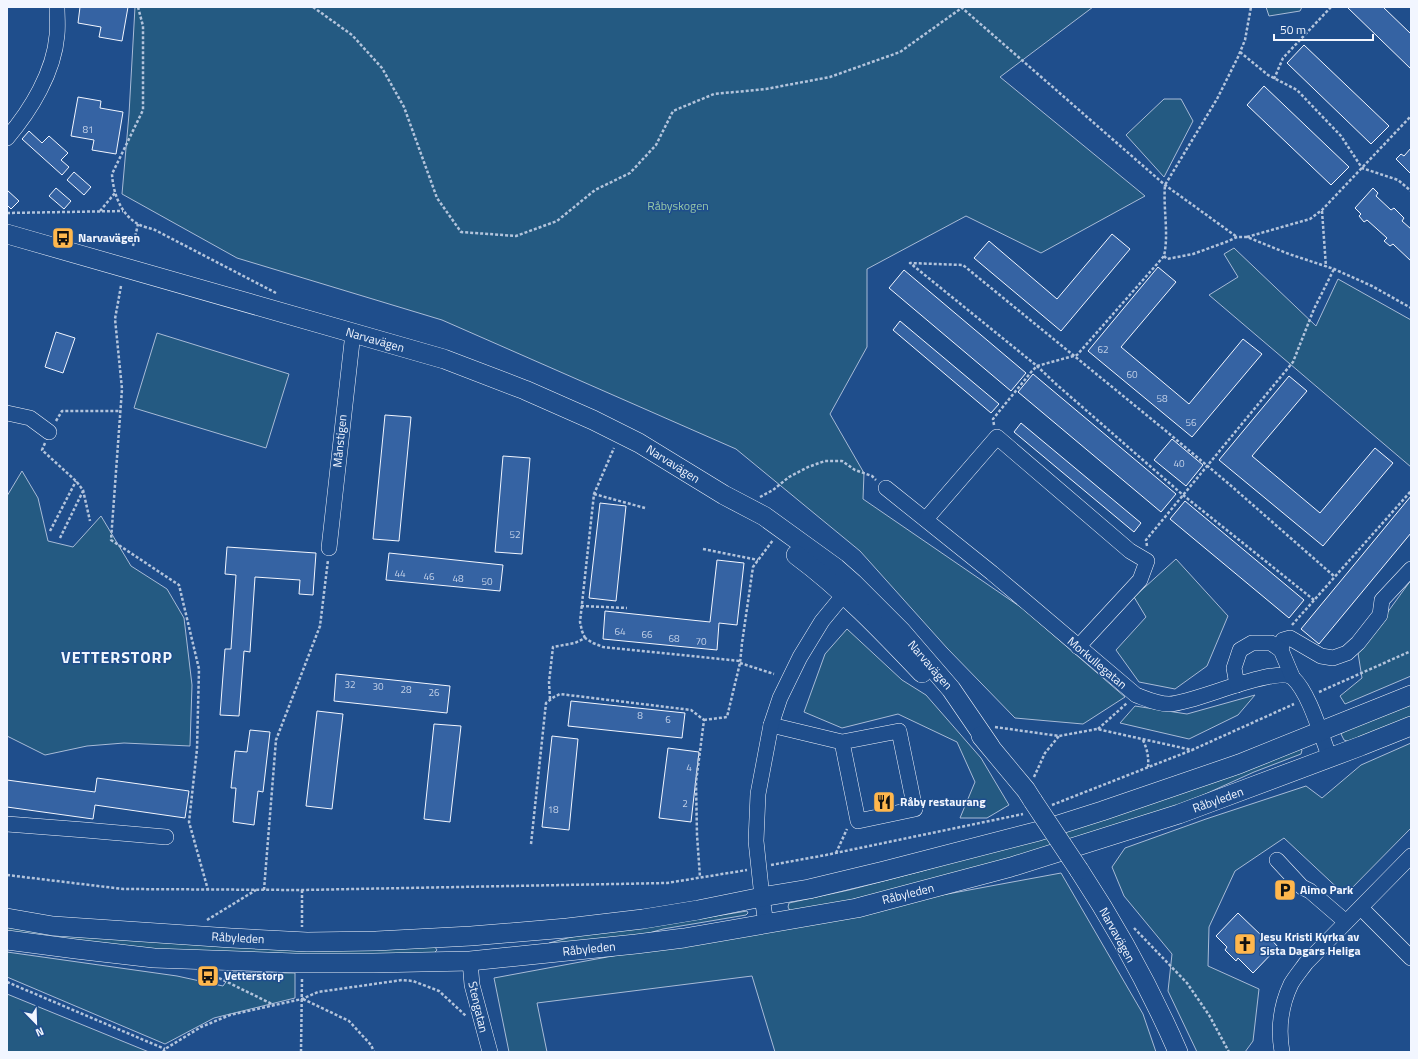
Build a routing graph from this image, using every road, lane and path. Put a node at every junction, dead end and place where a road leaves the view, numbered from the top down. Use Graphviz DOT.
graph roads {
  1 [pos="57,7"];
  2 [pos="138,7"];
  3 [pos="313,7"];
  4 [pos="962,7"];
  5 [pos="1250,7"];
  6 [pos="1331,7"];
  7 [pos="1240,52"];
  8 [pos="1274,79"];
  9 [pos="1411,116"];
  10 [pos="7,138"];
  11 [pos="1362,168"];
  12 [pos="1165,186"];
  13 [pos="1411,191"];
  14 [pos="115,193"];
  15 [pos="1322,210"];
  16 [pos="100,211"];
  17 [pos="124,211"];
  18 [pos="7,213"];
  19 [pos="138,224"];
  20 [pos="7,234"];
  21 [pos="1237,237"];
  22 [pos="1247,237"];
  23 [pos="132,246"];
  24 [pos="1164,256"];
  25 [pos="1326,267"];
  26 [pos="1334,269"];
  27 [pos="121,286"];
  28 [pos="278,294"];
  29 [pos="1411,308"];
  30 [pos="352,333"];
  31 [pos="1075,356"];
  32 [pos="1038,366"];
  33 [pos="120,411"];
  34 [pos="7,413"];
  35 [pos="49,432"];
  36 [pos="621,435"];
  37 [pos="997,437"];
  38 [pos="1207,465"];
  39 [pos="76,481"];
  40 [pos="886,488"];
  41 [pos="83,490"];
  42 [pos="1411,491"];
  43 [pos="594,494"];
  44 [pos="1183,495"];
  45 [pos="724,496"];
  46 [pos="756,498"];
  47 [pos="644,508"];
  48 [pos="926,519"];
  49 [pos="90,521"];
  50 [pos="50,531"];
  51 [pos="60,538"];
  52 [pos="774,539"];
  53 [pos="329,548"];
  54 [pos="703,549"];
  55 [pos="758,560"];
  56 [pos="1147,561"];
  57 [pos="1411,569"];
  58 [pos="1335,577"];
  59 [pos="848,589"];
  60 [pos="1314,600"];
  61 [pos="581,606"];
  62 [pos="627,608"];
  63 [pos="585,638"];
  64 [pos="1282,645"];
  65 [pos="1078,647"];
  66 [pos="1411,651"];
  67 [pos="740,662"];
  68 [pos="774,674"];
  69 [pos="1292,676"];
  70 [pos="1237,685"];
  71 [pos="1136,695"];
  72 [pos="1411,695"];
  73 [pos="1307,698"];
  74 [pos="550,700"];
  75 [pos="704,720"];
  76 [pos="771,725"];
  77 [pos="993,726"];
  78 [pos="1411,726"];
  79 [pos="1098,729"];
  80 [pos="1320,732"];
  81 [pos="1059,736"];
  82 [pos="1142,739"];
  83 [pos="842,742"];
  84 [pos="1330,758"];
  85 [pos="1148,768"];
  86 [pos="1034,777"];
  87 [pos="856,811"];
  88 [pos="7,824"];
  89 [pos="166,837"];
  90 [pos="531,844"];
  91 [pos="836,853"];
  92 [pos="1411,856"];
  93 [pos="1277,860"];
  94 [pos="7,875"];
  95 [pos="700,877"];
  96 [pos="208,890"];
  97 [pos="257,890"];
  98 [pos="264,890"];
  99 [pos="762,897"];
  100 [pos="1361,908"];
  101 [pos="7,918"];
  102 [pos="204,922"];
  103 [pos="1346,922"];
  104 [pos="766,924"];
  105 [pos="1132,925"];
  106 [pos="302,930"];
  107 [pos="471,936"];
  108 [pos="7,940"];
  109 [pos="1411,958"];
  110 [pos="470,961"];
  111 [pos="302,975"];
  112 [pos="219,978"];
  113 [pos="7,982"];
  114 [pos="302,999"];
  115 [pos="274,1005"];
  116 [pos="480,1016"];
  117 [pos="165,1049"];
  118 [pos="163,1052"];
  119 [pos="301,1052"];
  120 [pos="374,1052"];
  121 [pos="490,1052"];
  122 [pos="1178,1052"];
  123 [pos="1229,1052"];
  124 [pos="1282,1052"];
  1 -- 10 [label="street"];
  2 -- 14 [label="path"];
  3 -- 4 [label="path"];
  4 -- 12 [label="path"];
  5 -- 7 [label="path"];
  6 -- 8 [label="path"];
  7 -- 8 [label="path"];
  7 -- 12 [label="path"];
  8 -- 11 [label="path"];
  9 -- 11 [label="path"];
  11 -- 13 [label="path"];
  11 -- 15 [label="path"];
  12 -- 21 [label="path"];
  12 -- 24 [label="path"];
  14 -- 16 [label="path"];
  14 -- 17 [label="path"];
  15 -- 22 [label="path"];
  15 -- 25 [label="path"];
  16 -- 17 [label="path"];
  16 -- 18 [label="path"];
  17 -- 19 [label="path"];
  19 -- 23 [label="path"];
  19 -- 28 [label="path"];
  20 -- 30 [label="main road, Narvavägen"];
  21 -- 22 [label="path"];
  21 -- 24 [label="path"];
  22 -- 25 [label="path"];
  24 -- 31 [label="path"];
  25 -- 26 [label="path"];
  26 -- 29 [label="path"];
  26 -- 38 [label="path"];
  27 -- 33 [label="path"];
  30 -- 36 [label="main road, Narvavägen"];
  30 -- 53 [label="street, Månstigen"];
  31 -- 32 [label="path"];
  31 -- 32 [label="path"];
  31 -- 38 [label="path"];
  32 -- 37 [label="path"];
  32 -- 44 [label="path"];
  33 -- 35 [label="path"];
  33 -- 96 [label="path"];
  34 -- 35 [label="street"];
  35 -- 39 [label="path"];
  36 -- 43 [label="path"];
  36 -- 45 [label="main road, Narvavägen"];
  37 -- 48 [label="street"];
  37 -- 56 [label="street"];
  38 -- 44 [label="path"];
  38 -- 58 [label="path"];
  39 -- 41 [label="path"];
  39 -- 50 [label="path"];
  40 -- 46 [label="path"];
  40 -- 48 [label="street, Morkullegatan"];
  41 -- 49 [label="path"];
  41 -- 51 [label="path"];
  42 -- 58 [label="path"];
  43 -- 47 [label="path"];
  43 -- 61 [label="path"];
  44 -- 56 [label="path"];
  44 -- 60 [label="path"];
  45 -- 52 [label="main road, Narvavägen"];
  45 -- 59 [label="main road, Narvavägen"];
  48 -- 65 [label="street, Morkullegatan"];
  52 -- 55 [label="path"];
  52 -- 59 [label="main road, Narvavägen"];
  53 -- 98 [label="path"];
  54 -- 55 [label="path"];
  55 -- 67 [label="path"];
  56 -- 65 [label="street"];
  57 -- 64 [label="street"];
  58 -- 60 [label="path"];
  59 -- 76 [label="street"];
  59 -- 122 [label="main road, Narvavägen, bridge"];
  60 -- 64 [label="path"];
  61 -- 62 [label="path"];
  61 -- 63 [label="path"];
  63 -- 67 [label="path"];
  63 -- 74 [label="path"];
  64 -- 69 [label="street"];
  64 -- 70 [label="street"];
  65 -- 71 [label="street, Morkullegatan"];
  66 -- 73 [label="path"];
  67 -- 68 [label="path"];
  67 -- 75 [label="path"];
  69 -- 70 [label="street, Morkullegatan"];
  69 -- 73 [label="street"];
  70 -- 71 [label="street, Morkullegatan"];
  71 -- 79 [label="path"];
  72 -- 80 [label="main road, Råbyleden"];
  73 -- 80 [label="street"];
  73 -- 82 [label="path"];
  74 -- 75 [label="path"];
  74 -- 90 [label="path"];
  75 -- 95 [label="path"];
  76 -- 83 [label="street"];
  76 -- 99 [label="street"];
  77 -- 81 [label="path"];
  78 -- 84 [label="main road, Råbyleden"];
  79 -- 81 [label="path"];
  79 -- 82 [label="path"];
  80 -- 84 [label="street"];
  80 -- 99 [label="main road, Råbyleden"];
  81 -- 86 [label="path"];
  82 -- 85 [label="path"];
  83 -- 87 [label="street"];
  83 -- 87 [label="street"];
  84 -- 104 [label="main road, Råbyleden"];
  87 -- 91 [label="path"];
  88 -- 89 [label="street"];
  92 -- 100 [label="street"];
  93 -- 103 [label="street"];
  94 -- 96 [label="path"];
  96 -- 97 [label="path"];
  97 -- 98 [label="path"];
  97 -- 102 [label="path"];
  98 -- 106 [label="path"];
  99 -- 104 [label="street"];
  99 -- 107 [label="main road, Råbyleden"];
  100 -- 103 [label="street"];
  100 -- 109 [label="street"];
  101 -- 107 [label="main road, Råbyleden"];
  103 -- 124 [label="street"];
  104 -- 110 [label="main road, Råbyleden"];
  105 -- 123 [label="path"];
  107 -- 110 [label="main road"];
  108 -- 110 [label="main road, Råbyleden"];
  110 -- 116 [label="street, Stengatan"];
  111 -- 114 [label="path"];
  112 -- 115 [label="path"];
  113 -- 117 [label="path"];
  114 -- 115 [label="path"];
  114 -- 116 [label="path"];
  114 -- 119 [label="path"];
  114 -- 120 [label="path"];
  115 -- 117 [label="path"];
  116 -- 121 [label="street, Stengatan"];
  117 -- 118 [label="path"];
}
